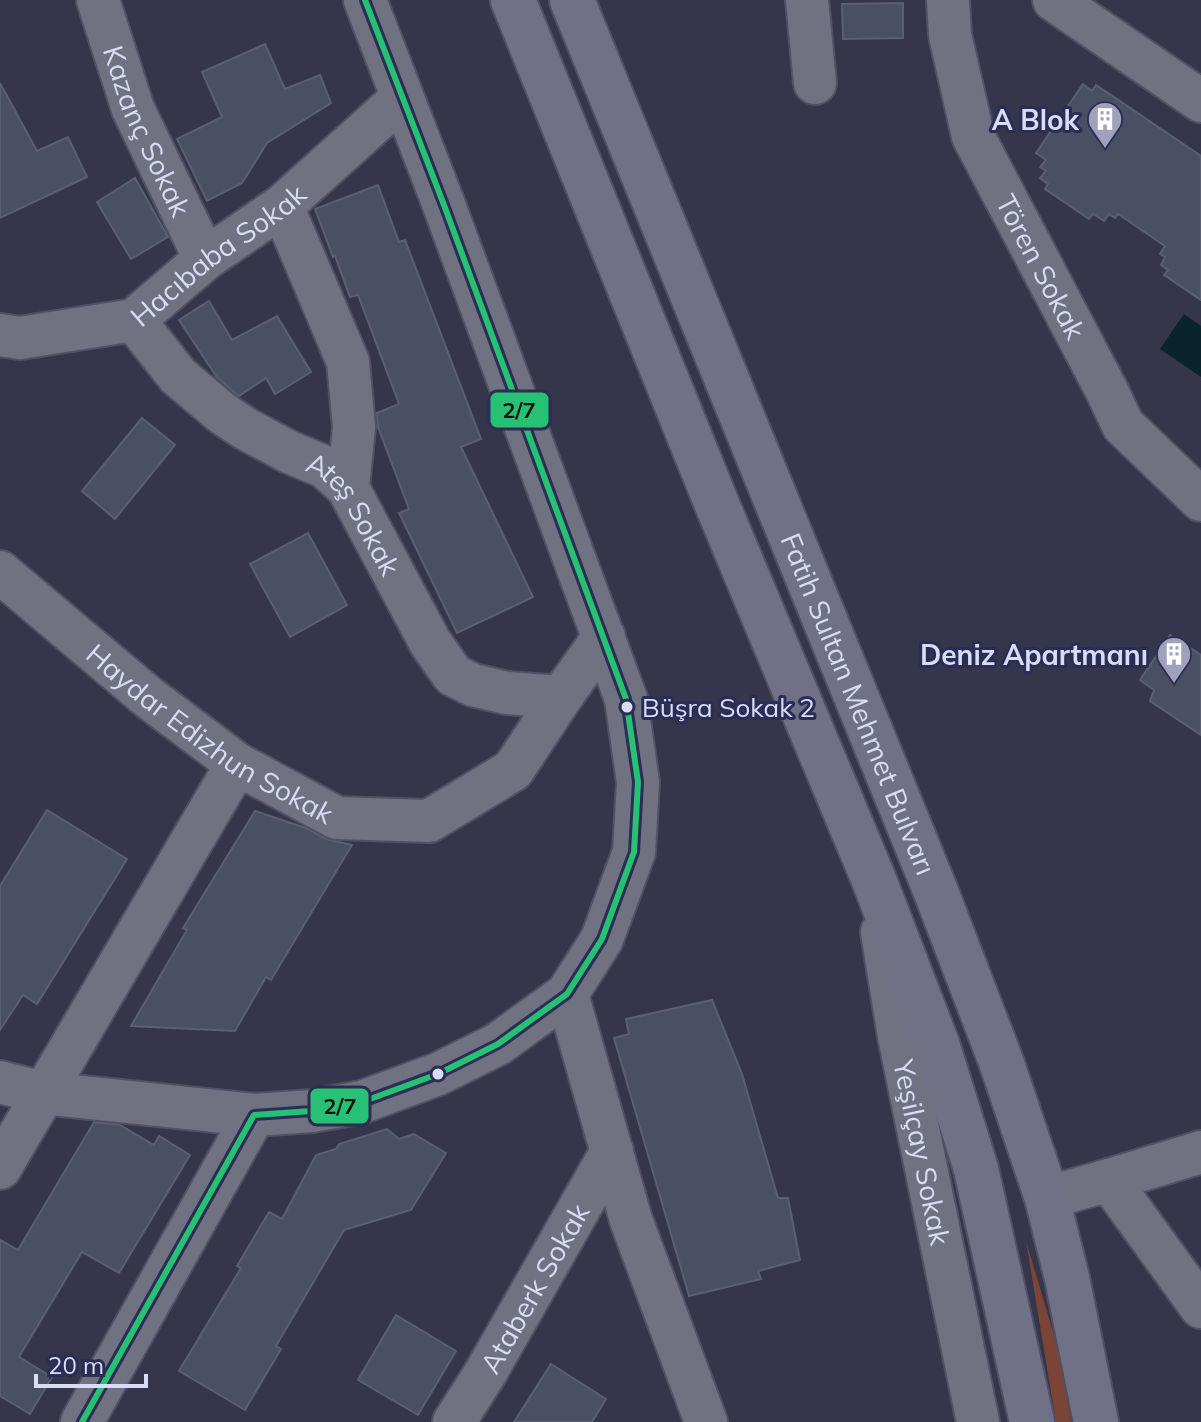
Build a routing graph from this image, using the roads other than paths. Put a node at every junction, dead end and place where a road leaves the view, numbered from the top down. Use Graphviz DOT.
graph roads {
  1 [pos="98,0"];
  2 [pos="365,0"];
  3 [pos="513,0"];
  4 [pos="572,0"];
  5 [pos="807,0"];
  6 [pos="948,0"];
  7 [pos="1054,0"];
  8 [pos="815,83"];
  9 [pos="402,98"];
  10 [pos="1201,101"];
  11 [pos="282,206"];
  12 [pos="205,259"];
  13 [pos="134,320"];
  14 [pos="0,335"];
  15 [pos="348,488"];
  16 [pos="1201,500"];
  17 [pos="0,572"];
  18 [pos="604,637"];
  19 [pos="561,697"];
  20 [pos="237,764"];
  21 [pos="874,880"];
  22 [pos="567,994"];
  23 [pos="0,1082"];
  24 [pos="43,1093"];
  25 [pos="254,1115"];
  26 [pos="612,1151"];
  27 [pos="1201,1152"];
  28 [pos="0,1168"];
  29 [pos="1109,1180"];
  30 [pos="1047,1198"];
  31 [pos="1201,1307"];
  32 [pos="82,1422"];
  33 [pos="454,1422"];
  34 [pos="706,1422"];
  35 [pos="978,1422"];
  36 [pos="1032,1422"];
  37 [pos="1096,1422"];
  1 -- 12 [label="street, Kazanç Sokak"];
  2 -- 9 [label="street"];
  3 -- 21 [label="main road, Fatih Sultan Mehmet Bulvarı"];
  4 -- 30 [label="main road, Fatih Sultan Mehmet Bulvarı"];
  5 -- 8 [label="street"];
  6 -- 16 [label="street, Tören Sokak"];
  7 -- 10 [label="street"];
  9 -- 11 [label="street, Hacıbaba Sokak"];
  9 -- 18 [label="street"];
  11 -- 12 [label="street, Hacıbaba Sokak"];
  11 -- 15 [label="street"];
  12 -- 13 [label="street, Hacıbaba Sokak"];
  13 -- 14 [label="street, Hacıbaba Sokak"];
  13 -- 15 [label="street, Ateş Sokak"];
  15 -- 19 [label="street, Ateş Sokak"];
  17 -- 20 [label="street, Haydar Edizhun Sokak"];
  18 -- 19 [label="street, Haydar Edizhun Sokak"];
  18 -- 22 [label="street"];
  19 -- 20 [label="street, Haydar Edizhun Sokak"];
  20 -- 24 [label="street"];
  21 -- 35 [label="street, Yeşilçay Sokak"];
  21 -- 36 [label="main road, Fatih Sultan Mehmet Bulvarı"];
  22 -- 25 [label="street"];
  22 -- 26 [label="street"];
  23 -- 24 [label="street"];
  24 -- 25 [label="street"];
  24 -- 28 [label="street"];
  25 -- 32 [label="street"];
  26 -- 33 [label="street, Ataberk Sokak"];
  26 -- 34 [label="street"];
  27 -- 29 [label="street"];
  29 -- 30 [label="street"];
  29 -- 31 [label="street"];
  30 -- 37 [label="main road, Fatih Sultan Mehmet Bulvarı"];
}
